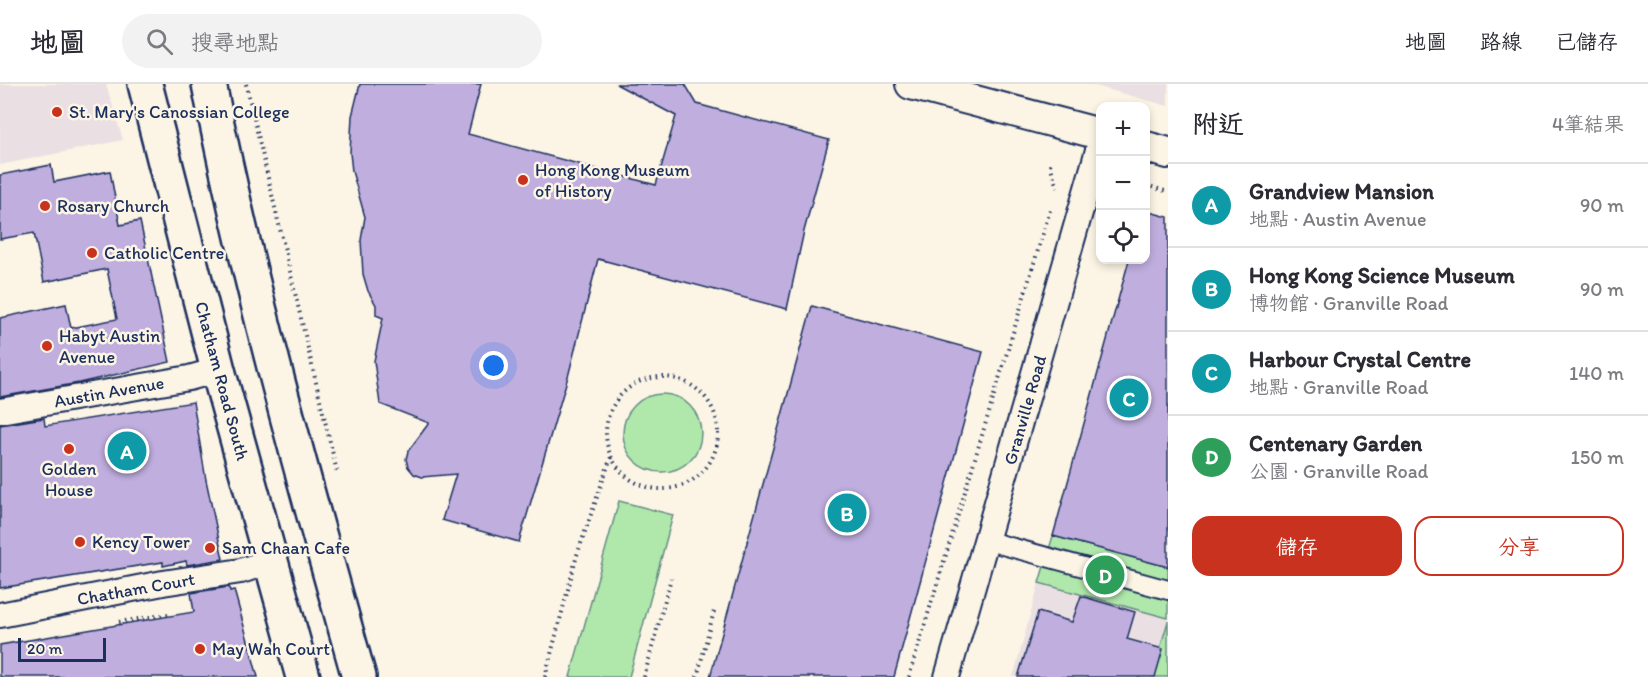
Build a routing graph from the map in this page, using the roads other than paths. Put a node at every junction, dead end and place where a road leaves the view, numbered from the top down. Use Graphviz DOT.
graph roads {
  1 [pos="145,84"];
  2 [pos="209,84"];
  3 [pos="911,84"];
  4 [pos="1096,133"];
  5 [pos="1150,148"];
  6 [pos="1168,153"];
  7 [pos="1097,156"];
  8 [pos="218,370"];
  9 [pos="0,411"];
  10 [pos="988,541"];
  11 [pos="271,561"];
  12 [pos="1168,590"];
  13 [pos="0,615"];
  14 [pos="303,677"];
  15 [pos="359,677"];
  16 [pos="947,677"];
  1 -- 8 [label="main road, Chatham Road South"];
  2 -- 15 [label="main road"];
  3 -- 4 [label="street"];
  5 -- 6 [label="street"];
  7 -- 10 [label="street, Granville Road"];
  8 -- 9 [label="street, Austin Avenue"];
  8 -- 11 [label="main road, Chatham Road South"];
  10 -- 12 [label="street"];
  10 -- 16 [label="street, Granville Road"];
  11 -- 13 [label="street, Chatham Court"];
  11 -- 14 [label="main road, Chatham Road South"];
}
